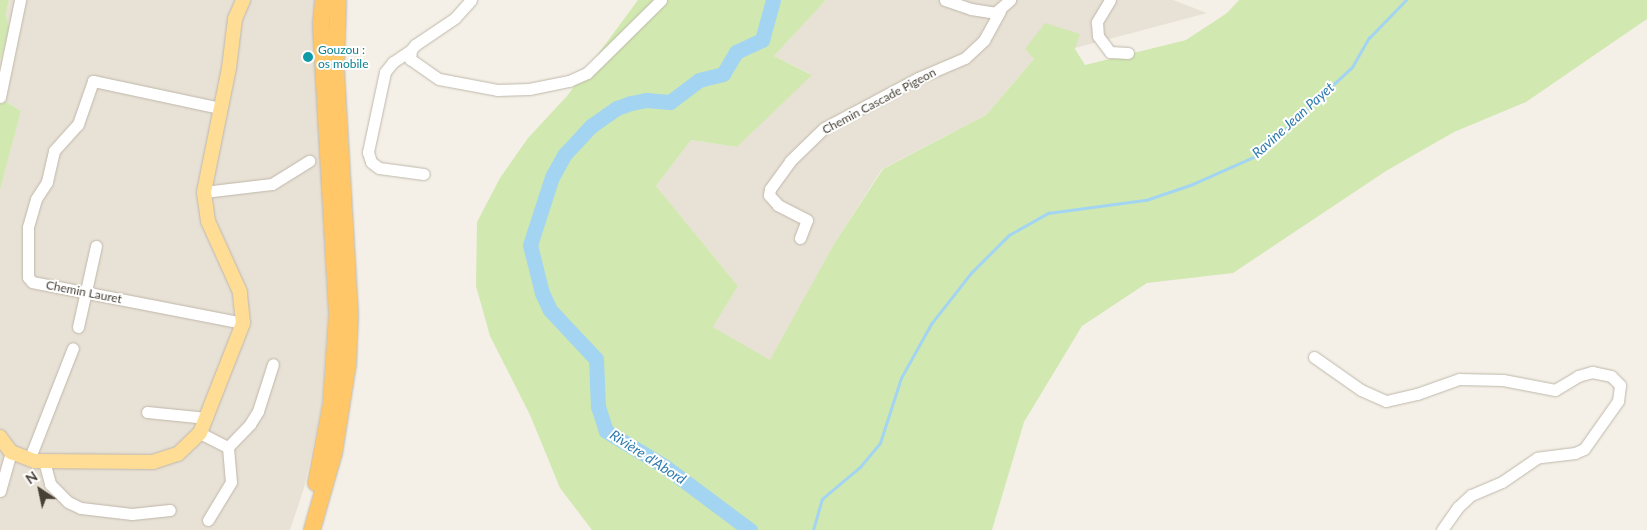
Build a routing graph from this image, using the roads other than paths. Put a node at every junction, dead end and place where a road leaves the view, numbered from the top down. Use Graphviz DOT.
graph roads {
  1 [pos="20,0"];
  2 [pos="243,0"];
  3 [pos="323,0"];
  4 [pos="338,0"];
  5 [pos="471,0"];
  6 [pos="661,0"];
  7 [pos="944,0"];
  8 [pos="1010,0"];
  9 [pos="1110,0"];
  10 [pos="1000,11"];
  11 [pos="411,50"];
  12 [pos="1128,53"];
  13 [pos="0,97"];
  14 [pos="220,108"];
  15 [pos="309,162"];
  16 [pos="424,174"];
  17 [pos="204,192"];
  18 [pos="800,238"];
  19 [pos="96,246"];
  20 [pos="86,292"];
  21 [pos="243,323"];
  22 [pos="78,327"];
  23 [pos="73,348"];
  24 [pos="1314,357"];
  25 [pos="273,364"];
  26 [pos="147,412"];
  27 [pos="206,418"];
  28 [pos="200,433"];
  29 [pos="0,437"];
  30 [pos="228,447"];
  31 [pos="11,452"];
  32 [pos="29,460"];
  33 [pos="44,461"];
  34 [pos="0,491"];
  35 [pos="170,510"];
  36 [pos="208,520"];
  37 [pos="300,530"];
  38 [pos="312,530"];
  39 [pos="1442,530"];
  1 -- 13 [label="street"];
  2 -- 14 [label="main road"];
  3 -- 37 [label="highway"];
  4 -- 38 [label="highway"];
  5 -- 11 [label="street"];
  6 -- 11 [label="street"];
  7 -- 10 [label="street"];
  8 -- 10 [label="street"];
  9 -- 12 [label="street"];
  10 -- 18 [label="street, Chemin Cascade Pigeon"];
  11 -- 16 [label="street"];
  14 -- 17 [label="main road"];
  14 -- 20 [label="street, Chemin Lauret"];
  15 -- 17 [label="street"];
  17 -- 21 [label="main road"];
  19 -- 20 [label="street"];
  20 -- 21 [label="street, Chemin Lauret"];
  20 -- 22 [label="street"];
  21 -- 27 [label="main road"];
  23 -- 32 [label="street"];
  24 -- 39 [label="street"];
  25 -- 30 [label="street"];
  26 -- 27 [label="street"];
  27 -- 28 [label="main road"];
  28 -- 30 [label="street"];
  28 -- 33 [label="main road"];
  29 -- 31 [label="main road"];
  30 -- 36 [label="street"];
  31 -- 32 [label="main road"];
  31 -- 34 [label="street"];
  32 -- 33 [label="main road"];
  33 -- 35 [label="street"];
}
